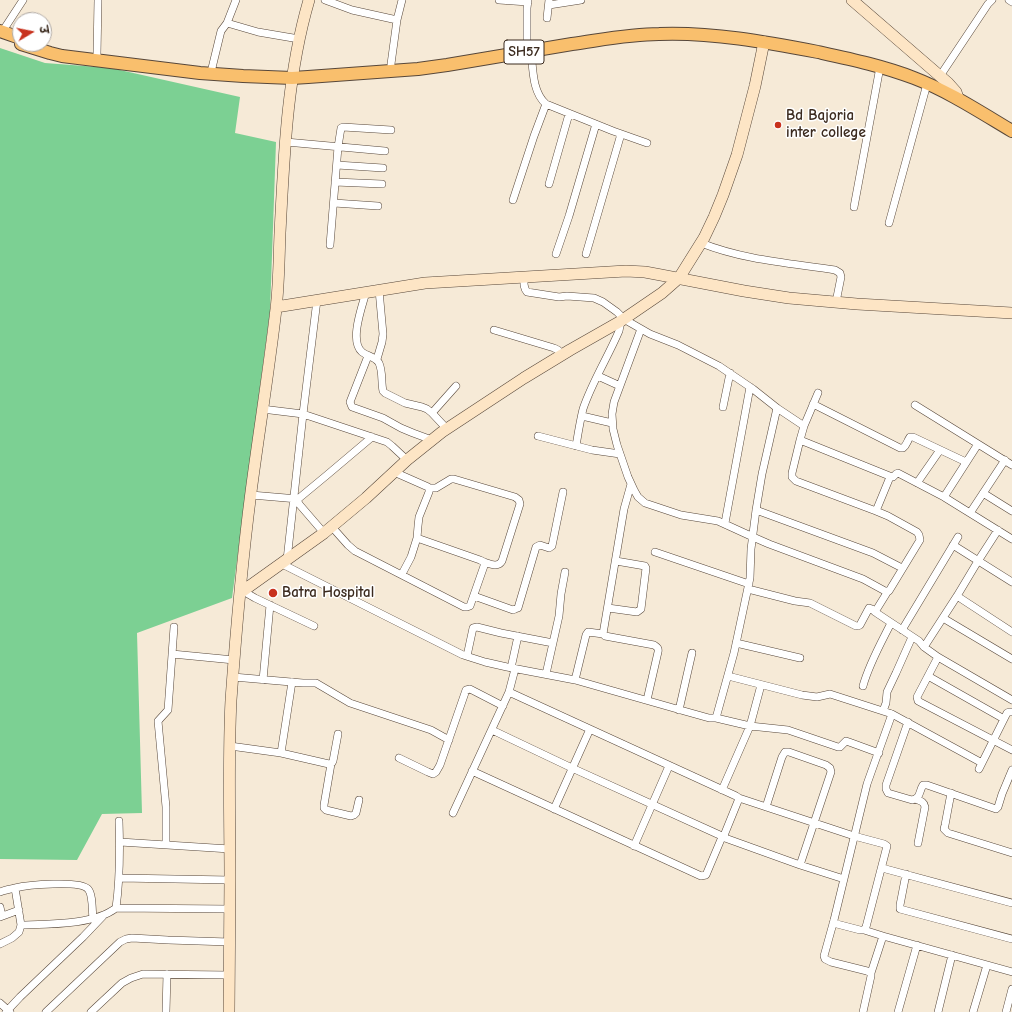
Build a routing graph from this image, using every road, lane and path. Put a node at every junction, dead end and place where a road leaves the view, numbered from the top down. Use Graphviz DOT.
graph roads {
  1 [pos="23,0"];
  2 [pos="98,0"];
  3 [pos="236,0"];
  4 [pos="309,0"];
  5 [pos="325,0"];
  6 [pos="402,0"];
  7 [pos="499,0"];
  8 [pos="581,0"];
  9 [pos="852,0"];
  10 [pos="992,0"];
  11 [pos="1009,0"];
  12 [pos="528,1"];
  13 [pos="1012,2"];
  14 [pos="549,3"];
  15 [pos="547,18"];
  16 [pos="397,20"];
  17 [pos="226,23"];
  18 [pos="1,34"];
  19 [pos="12,36"];
  20 [pos="299,39"];
  21 [pos="12,40"];
  22 [pos="764,42"];
  23 [pos="52,48"];
  24 [pos="529,49"];
  25 [pos="47,52"];
  26 [pos="96,55"];
  27 [pos="391,64"];
  28 [pos="880,67"];
  29 [pos="212,68"];
  30 [pos="293,75"];
  31 [pos="940,76"];
  32 [pos="927,84"];
  33 [pos="957,95"];
  34 [pos="546,104"];
  35 [pos="569,114"];
  36 [pos="596,124"];
  37 [pos="1012,124"];
  38 [pos="391,130"];
  39 [pos="1012,131"];
  40 [pos="621,134"];
  41 [pos="286,142"];
  42 [pos="647,144"];
  43 [pos="338,147"];
  44 [pos="385,151"];
  45 [pos="337,165"];
  46 [pos="383,168"];
  47 [pos="335,182"];
  48 [pos="382,184"];
  49 [pos="549,184"];
  50 [pos="513,200"];
  51 [pos="334,203"];
  52 [pos="378,206"];
  53 [pos="854,208"];
  54 [pos="888,223"];
  55 [pos="701,243"];
  56 [pos="330,245"];
  57 [pos="556,254"];
  58 [pos="586,254"];
  59 [pos="524,277"];
  60 [pos="679,278"];
  61 [pos="379,290"];
  62 [pos="366,292"];
  63 [pos="317,300"];
  64 [pos="836,302"];
  65 [pos="276,307"];
  66 [pos="1012,313"];
  67 [pos="622,320"];
  68 [pos="641,329"];
  69 [pos="494,330"];
  70 [pos="562,354"];
  71 [pos="368,356"];
  72 [pos="377,360"];
  73 [pos="730,372"];
  74 [pos="598,376"];
  75 [pos="456,386"];
  76 [pos="620,386"];
  77 [pos="750,387"];
  78 [pos="818,393"];
  79 [pos="813,404"];
  80 [pos="915,405"];
  81 [pos="723,407"];
  82 [pos="777,408"];
  83 [pos="262,409"];
  84 [pos="432,413"];
  85 [pos="303,414"];
  86 [pos="582,416"];
  87 [pos="612,422"];
  88 [pos="804,426"];
  89 [pos="447,429"];
  90 [pos="538,436"];
  91 [pos="372,437"];
  92 [pos="432,440"];
  93 [pos="800,440"];
  94 [pos="978,444"];
  95 [pos="576,446"];
  96 [pos="940,450"];
  97 [pos="620,454"];
  98 [pos="407,460"];
  99 [pos="1005,460"];
  100 [pos="966,462"];
  101 [pos="1012,464"];
  102 [pos="394,472"];
  103 [pos="890,477"];
  104 [pos="917,483"];
  105 [pos="631,484"];
  106 [pos="429,488"];
  107 [pos="563,492"];
  108 [pos="983,493"];
  109 [pos="251,494"];
  110 [pos="944,497"];
  111 [pos="295,499"];
  112 [pos="756,510"];
  113 [pos="876,511"];
  114 [pos="1012,511"];
  115 [pos="970,513"];
  116 [pos="725,523"];
  117 [pos="328,530"];
  118 [pos="998,530"];
  119 [pos="753,537"];
  120 [pos="958,537"];
  121 [pos="417,538"];
  122 [pos="1012,539"];
  123 [pos="953,545"];
  124 [pos="655,552"];
  125 [pos="616,561"];
  126 [pos="978,561"];
  127 [pos="284,562"];
  128 [pos="484,562"];
  129 [pos="902,568"];
  130 [pos="565,572"];
  131 [pos="402,574"];
  132 [pos="1012,582"];
  133 [pos="749,586"];
  134 [pos="888,591"];
  135 [pos="242,592"];
  136 [pos="474,596"];
  137 [pos="957,596"];
  138 [pos="270,605"];
  139 [pos="608,608"];
  140 [pos="875,612"];
  141 [pos="943,618"];
  142 [pos="891,623"];
  143 [pos="314,626"];
  144 [pos="174,627"];
  145 [pos="902,630"];
  146 [pos="1012,632"];
  147 [pos="603,634"];
  148 [pos="518,636"];
  149 [pos="912,637"];
  150 [pos="553,643"];
  151 [pos="736,643"];
  152 [pos="924,647"];
  153 [pos="692,653"];
  154 [pos="172,654"];
  155 [pos="467,656"];
  156 [pos="938,657"];
  157 [pos="800,658"];
  158 [pos="234,660"];
  159 [pos="1012,660"];
  160 [pos="513,668"];
  161 [pos="546,674"];
  162 [pos="728,676"];
  163 [pos="928,676"];
  164 [pos="233,678"];
  165 [pos="263,680"];
  166 [pos="575,680"];
  167 [pos="292,682"];
  168 [pos="761,685"];
  169 [pos="863,686"];
  170 [pos="509,692"];
  171 [pos="647,700"];
  172 [pos="1012,700"];
  173 [pos="503,706"];
  174 [pos="679,710"];
  175 [pos="1011,710"];
  176 [pos="884,711"];
  177 [pos="892,714"];
  178 [pos="716,718"];
  179 [pos="1004,719"];
  180 [pos="908,722"];
  181 [pos="750,726"];
  182 [pos="590,729"];
  183 [pos="492,730"];
  184 [pos="338,734"];
  185 [pos="449,740"];
  186 [pos="993,741"];
  187 [pos="230,746"];
  188 [pos="1012,750"];
  189 [pos="281,753"];
  190 [pos="879,753"];
  191 [pos="399,758"];
  192 [pos="331,764"];
  193 [pos="669,766"];
  194 [pos="572,768"];
  195 [pos="1012,770"];
  196 [pos="472,771"];
  197 [pos="722,790"];
  198 [pos="951,793"];
  199 [pos="739,798"];
  200 [pos="915,799"];
  201 [pos="359,800"];
  202 [pos="653,805"];
  203 [pos="766,807"];
  204 [pos="554,809"];
  205 [pos="453,813"];
  206 [pos="119,820"];
  207 [pos="814,823"];
  208 [pos="854,836"];
  209 [pos="723,837"];
  210 [pos="120,842"];
  211 [pos="918,843"];
  212 [pos="166,845"];
  213 [pos="634,846"];
  214 [pos="230,849"];
  215 [pos="1012,853"];
  216 [pos="800,865"];
  217 [pos="882,868"];
  218 [pos="906,874"];
  219 [pos="120,878"];
  220 [pos="230,880"];
  221 [pos="844,880"];
  222 [pos="15,888"];
  223 [pos="0,892"];
  224 [pos="1012,903"];
  225 [pos="0,907"];
  226 [pos="116,908"];
  227 [pos="230,909"];
  228 [pos="19,910"];
  229 [pos="1,916"];
  230 [pos="103,916"];
  231 [pos="93,919"];
  232 [pos="833,923"];
  233 [pos="22,925"];
  234 [pos="864,930"];
  235 [pos="883,936"];
  236 [pos="1012,939"];
  237 [pos="229,942"];
  238 [pos="0,944"];
  239 [pos="917,945"];
  240 [pos="952,955"];
  241 [pos="987,965"];
  242 [pos="1012,972"];
  243 [pos="870,973"];
  244 [pos="167,974"];
  245 [pos="229,976"];
  246 [pos="1012,989"];
  247 [pos="0,1003"];
  248 [pos="8,1011"];
  249 [pos="46,1012"];
  250 [pos="91,1012"];
  251 [pos="166,1012"];
  252 [pos="229,1012"];
  253 [pos="863,1012"];
  254 [pos="898,1012"];
  255 [pos="938,1012"];
  256 [pos="973,1012"];
  257 [pos="1006,1012"];
  1 -- 18 [label="street"];
  2 -- 26 [label="street"];
  3 -- 17 [label="street"];
  4 -- 20 [label="street"];
  5 -- 16 [label="street"];
  6 -- 16 [label="street"];
  7 -- 12 [label="street"];
  8 -- 14 [label="street"];
  9 -- 31 [label="street"];
  10 -- 31 [label="street"];
  11 -- 13 [label="street"];
  12 -- 24 [label="street"];
  14 -- 15 [label="street"];
  16 -- 27 [label="street"];
  17 -- 20 [label="street"];
  17 -- 29 [label="street"];
  18 -- 19 [label="main road"];
  18 -- 21 [label="main road, SH57"];
  20 -- 30 [label="street"];
  22 -- 24 [label="main road, SH57"];
  22 -- 28 [label="main road, SH57"];
  22 -- 55 [label="street"];
  23 -- 26 [label="main road, SH57"];
  24 -- 27 [label="main road, SH57"];
  24 -- 30 [label="main road, SH57"];
  24 -- 33 [label="main road, SH57"];
  24 -- 34 [label="street"];
  25 -- 30 [label="main road, SH57"];
  26 -- 29 [label="main road, SH57"];
  27 -- 30 [label="main road, SH57"];
  28 -- 32 [label="main road, SH57"];
  28 -- 53 [label="street"];
  29 -- 30 [label="main road, SH57"];
  30 -- 41 [label="street"];
  31 -- 33 [label="street"];
  32 -- 33 [label="main road, SH57"];
  32 -- 54 [label="street"];
  33 -- 37 [label="main road, SH57"];
  33 -- 39 [label="main road, SH57"];
  34 -- 35 [label="street"];
  34 -- 50 [label="street"];
  35 -- 36 [label="street"];
  35 -- 49 [label="street"];
  36 -- 40 [label="street"];
  36 -- 57 [label="street"];
  38 -- 43 [label="street"];
  40 -- 42 [label="street"];
  40 -- 58 [label="street"];
  41 -- 43 [label="street"];
  41 -- 65 [label="street"];
  43 -- 44 [label="street"];
  43 -- 45 [label="street"];
  45 -- 46 [label="street"];
  45 -- 47 [label="street"];
  47 -- 48 [label="street"];
  47 -- 51 [label="street"];
  51 -- 52 [label="street"];
  51 -- 56 [label="street"];
  55 -- 60 [label="street"];
  55 -- 64 [label="street"];
  59 -- 60 [label="street"];
  59 -- 61 [label="street"];
  59 -- 67 [label="street"];
  60 -- 64 [label="street"];
  60 -- 67 [label="street"];
  61 -- 62 [label="street"];
  61 -- 72 [label="street"];
  62 -- 63 [label="street"];
  62 -- 71 [label="street"];
  63 -- 65 [label="street"];
  63 -- 85 [label="street"];
  64 -- 66 [label="street"];
  65 -- 83 [label="street"];
  67 -- 68 [label="street"];
  67 -- 70 [label="street"];
  67 -- 74 [label="street"];
  68 -- 73 [label="street"];
  68 -- 76 [label="street"];
  69 -- 70 [label="street"];
  70 -- 89 [label="street"];
  71 -- 72 [label="street"];
  71 -- 92 [label="street"];
  72 -- 84 [label="street"];
  73 -- 77 [label="street"];
  73 -- 81 [label="street"];
  74 -- 76 [label="street"];
  74 -- 86 [label="street"];
  75 -- 84 [label="street"];
  76 -- 87 [label="street"];
  77 -- 82 [label="street"];
  77 -- 116 [label="street"];
  78 -- 79 [label="street"];
  79 -- 88 [label="street"];
  79 -- 96 [label="street"];
  80 -- 94 [label="street"];
  82 -- 88 [label="street"];
  82 -- 112 [label="street"];
  83 -- 85 [label="street"];
  83 -- 109 [label="street"];
  84 -- 89 [label="street"];
  85 -- 91 [label="street"];
  85 -- 111 [label="street"];
  86 -- 87 [label="street"];
  86 -- 95 [label="street"];
  87 -- 97 [label="street"];
  88 -- 93 [label="street"];
  89 -- 92 [label="street"];
  90 -- 95 [label="street"];
  91 -- 98 [label="street"];
  91 -- 111 [label="street"];
  92 -- 98 [label="street"];
  93 -- 103 [label="street"];
  93 -- 113 [label="street"];
  94 -- 99 [label="street"];
  94 -- 100 [label="street"];
  95 -- 97 [label="street"];
  96 -- 100 [label="street"];
  96 -- 104 [label="street"];
  97 -- 105 [label="street"];
  98 -- 102 [label="street"];
  99 -- 101 [label="street"];
  99 -- 108 [label="street"];
  100 -- 110 [label="street"];
  102 -- 106 [label="street"];
  102 -- 117 [label="street"];
  103 -- 104 [label="street"];
  103 -- 113 [label="street"];
  104 -- 110 [label="street"];
  105 -- 116 [label="street"];
  105 -- 125 [label="street"];
  106 -- 121 [label="street"];
  106 -- 128 [label="street"];
  107 -- 136 [label="street"];
  108 -- 114 [label="street"];
  108 -- 115 [label="street"];
  109 -- 111 [label="street"];
  109 -- 135 [label="street"];
  110 -- 115 [label="street"];
  111 -- 117 [label="street"];
  111 -- 127 [label="street"];
  112 -- 119 [label="street"];
  112 -- 129 [label="street"];
  113 -- 129 [label="street"];
  115 -- 118 [label="street"];
  116 -- 119 [label="street"];
  117 -- 127 [label="street"];
  117 -- 131 [label="street"];
  118 -- 122 [label="street"];
  118 -- 126 [label="street"];
  119 -- 133 [label="street"];
  119 -- 134 [label="street"];
  120 -- 123 [label="street"];
  121 -- 128 [label="street"];
  121 -- 131 [label="street"];
  123 -- 126 [label="street"];
  123 -- 145 [label="street"];
  124 -- 133 [label="street"];
  125 -- 139 [label="street"];
  125 -- 139 [label="street"];
  126 -- 132 [label="street"];
  126 -- 137 [label="street"];
  127 -- 135 [label="street"];
  127 -- 155 [label="street"];
  128 -- 136 [label="street"];
  129 -- 134 [label="street"];
  130 -- 150 [label="street"];
  131 -- 136 [label="street"];
  133 -- 140 [label="street"];
  133 -- 151 [label="street"];
  134 -- 140 [label="street"];
  135 -- 138 [label="street"];
  135 -- 158 [label="street"];
  137 -- 141 [label="street"];
  137 -- 146 [label="street"];
  138 -- 143 [label="street"];
  138 -- 165 [label="street"];
  139 -- 147 [label="street"];
  140 -- 142 [label="street"];
  141 -- 152 [label="street"];
  141 -- 159 [label="street"];
  142 -- 145 [label="street"];
  142 -- 169 [label="street"];
  144 -- 154 [label="street"];
  145 -- 149 [label="street"];
  147 -- 166 [label="street"];
  147 -- 171 [label="street"];
  148 -- 150 [label="street"];
  148 -- 155 [label="street"];
  148 -- 160 [label="street"];
  149 -- 152 [label="street"];
  149 -- 176 [label="street"];
  150 -- 161 [label="street"];
  151 -- 157 [label="street"];
  151 -- 162 [label="street"];
  152 -- 156 [label="street"];
  153 -- 174 [label="street"];
  154 -- 158 [label="street"];
  154 -- 212 [label="street"];
  155 -- 160 [label="street"];
  156 -- 163 [label="street"];
  156 -- 172 [label="street"];
  158 -- 164 [label="street"];
  160 -- 161 [label="street"];
  160 -- 170 [label="street"];
  161 -- 166 [label="street"];
  162 -- 168 [label="street"];
  162 -- 178 [label="street"];
  163 -- 179 [label="street"];
  163 -- 186 [label="street"];
  164 -- 165 [label="street"];
  164 -- 187 [label="street"];
  165 -- 167 [label="street"];
  166 -- 171 [label="street"];
  167 -- 185 [label="street"];
  167 -- 189 [label="street"];
  168 -- 176 [label="street"];
  168 -- 181 [label="street"];
  170 -- 173 [label="street"];
  170 -- 182 [label="street"];
  171 -- 174 [label="street"];
  173 -- 183 [label="street"];
  173 -- 185 [label="street"];
  174 -- 178 [label="street"];
  175 -- 179 [label="street"];
  176 -- 177 [label="street"];
  177 -- 180 [label="street"];
  177 -- 190 [label="street"];
  178 -- 181 [label="street"];
  179 -- 186 [label="street"];
  180 -- 186 [label="street"];
  180 -- 200 [label="street"];
  181 -- 190 [label="street"];
  181 -- 197 [label="street"];
  182 -- 193 [label="street"];
  182 -- 194 [label="street"];
  183 -- 194 [label="street"];
  183 -- 196 [label="street"];
  184 -- 192 [label="street"];
  185 -- 191 [label="street"];
  186 -- 188 [label="street"];
  187 -- 189 [label="street"];
  187 -- 214 [label="street"];
  189 -- 192 [label="street"];
  190 -- 208 [label="street"];
  192 -- 201 [label="street"];
  193 -- 197 [label="street"];
  193 -- 202 [label="street"];
  194 -- 202 [label="street"];
  194 -- 204 [label="street"];
  195 -- 198 [label="street"];
  196 -- 204 [label="street"];
  196 -- 205 [label="street"];
  197 -- 199 [label="street"];
  198 -- 200 [label="street"];
  198 -- 215 [label="street"];
  199 -- 203 [label="street"];
  199 -- 209 [label="street"];
  200 -- 211 [label="street"];
  202 -- 209 [label="street"];
  202 -- 213 [label="street"];
  203 -- 207 [label="street"];
  203 -- 207 [label="street"];
  204 -- 213 [label="street"];
  206 -- 210 [label="street"];
  207 -- 208 [label="street"];
  207 -- 216 [label="street"];
  208 -- 217 [label="street"];
  208 -- 221 [label="street"];
  209 -- 213 [label="street"];
  209 -- 216 [label="street"];
  210 -- 212 [label="street"];
  210 -- 219 [label="street"];
  212 -- 214 [label="street"];
  214 -- 220 [label="street"];
  216 -- 221 [label="street"];
  217 -- 218 [label="street"];
  217 -- 234 [label="street"];
  218 -- 224 [label="street"];
  218 -- 236 [label="street"];
  219 -- 220 [label="street"];
  219 -- 226 [label="street"];
  220 -- 227 [label="street"];
  221 -- 232 [label="street"];
  222 -- 223 [label="street"];
  222 -- 228 [label="street"];
  222 -- 231 [label="street"];
  225 -- 229 [label="street"];
  226 -- 227 [label="street"];
  226 -- 230 [label="street"];
  227 -- 237 [label="street"];
  228 -- 229 [label="street"];
  228 -- 233 [label="street"];
  230 -- 231 [label="street"];
  230 -- 248 [label="street"];
  231 -- 233 [label="street"];
  232 -- 234 [label="street"];
  232 -- 243 [label="street"];
  233 -- 238 [label="street"];
  234 -- 235 [label="street"];
  235 -- 239 [label="street"];
  235 -- 243 [label="street"];
  237 -- 245 [label="street"];
  237 -- 249 [label="street"];
  239 -- 240 [label="street"];
  239 -- 254 [label="street"];
  240 -- 241 [label="street"];
  240 -- 255 [label="street"];
  241 -- 242 [label="street"];
  241 -- 256 [label="street"];
  243 -- 253 [label="street"];
  244 -- 245 [label="street"];
  244 -- 250 [label="street"];
  244 -- 251 [label="street"];
  245 -- 252 [label="street"];
  246 -- 257 [label="street"];
  247 -- 248 [label="street"];
}
